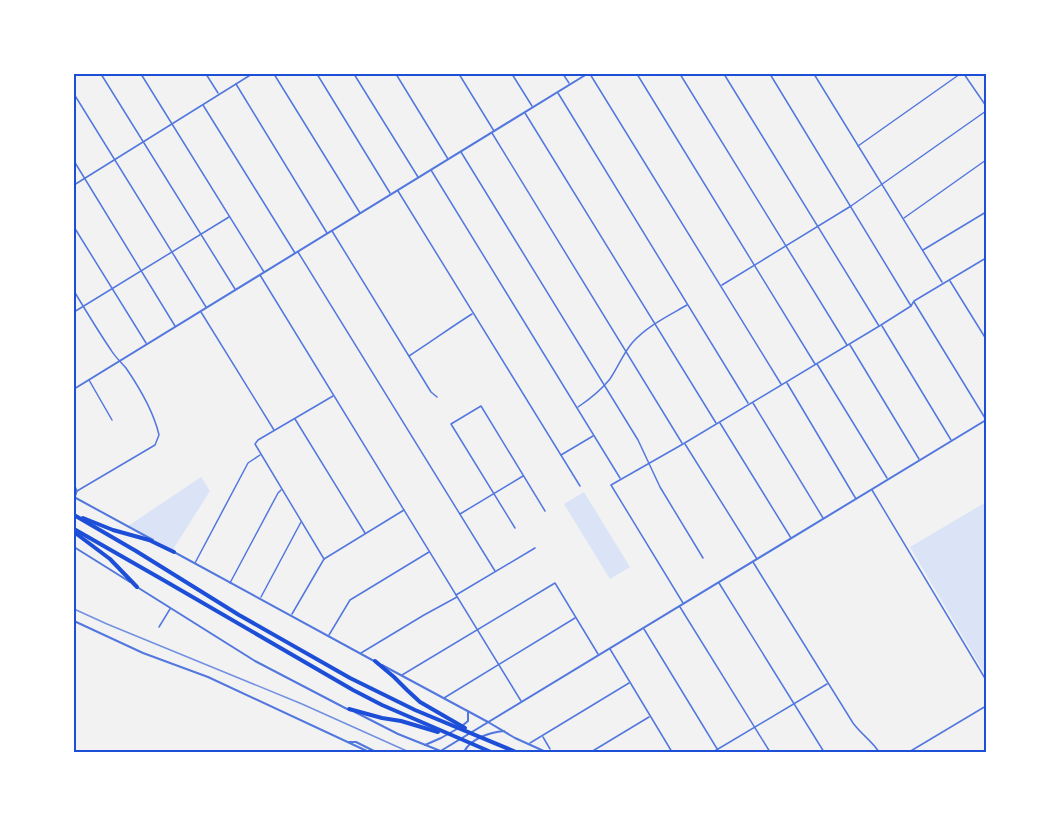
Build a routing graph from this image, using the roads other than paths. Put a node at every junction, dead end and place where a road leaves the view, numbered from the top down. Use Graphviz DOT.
graph roads {
  1 [pos="101,74"];
  2 [pos="141,74"];
  3 [pos="206,74"];
  4 [pos="252,74"];
  5 [pos="274,74"];
  6 [pos="317,74"];
  7 [pos="354,74"];
  8 [pos="396,74"];
  9 [pos="459,74"];
  10 [pos="512,74"];
  11 [pos="563,74"];
  12 [pos="589,74"];
  13 [pos="637,74"];
  14 [pos="680,74"];
  15 [pos="724,74"];
  16 [pos="770,74"];
  17 [pos="813,74"];
  18 [pos="960,74"];
  19 [pos="964,74"];
  20 [pos="235,84"];
  21 [pos="570,84"];
  22 [pos="557,92"];
  23 [pos="74,94"];
  24 [pos="219,94"];
  25 [pos="203,104"];
  26 [pos="987,106"];
  27 [pos="532,107"];
  28 [pos="987,111"];
  29 [pos="525,112"];
  30 [pos="172,124"];
  31 [pos="493,131"];
  32 [pos="144,142"];
  33 [pos="858,146"];
  34 [pos="460,152"];
  35 [pos="448,159"];
  36 [pos="114,160"];
  37 [pos="987,160"];
  38 [pos="74,161"];
  39 [pos="431,170"];
  40 [pos="418,177"];
  41 [pos="85,178"];
  42 [pos="74,185"];
  43 [pos="881,185"];
  44 [pos="397,190"];
  45 [pos="391,194"];
  46 [pos="851,206"];
  47 [pos="987,212"];
  48 [pos="360,213"];
  49 [pos="230,217"];
  50 [pos="902,219"];
  51 [pos="817,226"];
  52 [pos="74,227"];
  53 [pos="332,231"];
  54 [pos="327,233"];
  55 [pos="201,234"];
  56 [pos="785,246"];
  57 [pos="922,251"];
  58 [pos="172,252"];
  59 [pos="296,252"];
  60 [pos="987,258"];
  61 [pos="754,265"];
  62 [pos="141,271"];
  63 [pos="264,272"];
  64 [pos="260,274"];
  65 [pos="950,280"];
  66 [pos="943,284"];
  67 [pos="720,285"];
  68 [pos="112,289"];
  69 [pos="235,290"];
  70 [pos="74,291"];
  71 [pos="914,301"];
  72 [pos="687,305"];
  73 [pos="911,306"];
  74 [pos="83,307"];
  75 [pos="206,308"];
  76 [pos="200,311"];
  77 [pos="74,312"];
  78 [pos="473,314"];
  79 [pos="655,324"];
  80 [pos="176,326"];
  81 [pos="880,326"];
  82 [pos="987,339"];
  83 [pos="146,344"];
  84 [pos="848,345"];
  85 [pos="626,351"];
  86 [pos="409,356"];
  87 [pos="118,361"];
  88 [pos="816,364"];
  89 [pos="88,380"];
  90 [pos="787,382"];
  91 [pos="604,385"];
  92 [pos="781,385"];
  93 [pos="74,389"];
  94 [pos="334,396"];
  95 [pos="436,397"];
  96 [pos="753,402"];
  97 [pos="749,405"];
  98 [pos="577,408"];
  99 [pos="295,418"];
  100 [pos="112,420"];
  101 [pos="987,420"];
  102 [pos="718,423"];
  103 [pos="274,431"];
  104 [pos="594,436"];
  105 [pos="952,441"];
  106 [pos="684,444"];
  107 [pos="260,454"];
  108 [pos="561,455"];
  109 [pos="920,460"];
  110 [pos="649,464"];
  111 [pos="523,476"];
  112 [pos="621,480"];
  113 [pos="888,480"];
  114 [pos="74,484"];
  115 [pos="580,486"];
  116 [pos="872,489"];
  117 [pos="282,490"];
  118 [pos="77,491"];
  119 [pos="494,494"];
  120 [pos="74,497"];
  121 [pos="856,499"];
  122 [pos="404,510"];
  123 [pos="545,511"];
  124 [pos="459,514"];
  125 [pos="75,515"];
  126 [pos="824,519"];
  127 [pos="302,521"];
  128 [pos="516,528"];
  129 [pos="74,531"];
  130 [pos="365,534"];
  131 [pos="791,538"];
  132 [pos="74,547"];
  133 [pos="535,548"];
  134 [pos="429,551"];
  135 [pos="174,552"];
  136 [pos="703,558"];
  137 [pos="324,559"];
  138 [pos="755,560"];
  139 [pos="195,563"];
  140 [pos="495,571"];
  141 [pos="230,583"];
  142 [pos="718,583"];
  143 [pos="137,587"];
  144 [pos="457,596"];
  145 [pos="261,598"];
  146 [pos="684,603"];
  147 [pos="680,606"];
  148 [pos="170,608"];
  149 [pos="291,615"];
  150 [pos="576,618"];
  151 [pos="74,621"];
  152 [pos="159,627"];
  153 [pos="643,628"];
  154 [pos="478,630"];
  155 [pos="329,635"];
  156 [pos="609,649"];
  157 [pos="361,653"];
  158 [pos="599,655"];
  159 [pos="375,661"];
  160 [pos="499,665"];
  161 [pos="402,675"];
  162 [pos="987,680"];
  163 [pos="630,683"];
  164 [pos="828,683"];
  165 [pos="443,699"];
  166 [pos="522,702"];
  167 [pos="793,704"];
  168 [pos="987,706"];
  169 [pos="349,709"];
  170 [pos="468,711"];
  171 [pos="650,717"];
  172 [pos="488,722"];
  173 [pos="458,726"];
  174 [pos="755,728"];
  175 [pos="504,731"];
  176 [pos="445,733"];
  177 [pos="542,736"];
  178 [pos="348,742"];
  179 [pos="528,744"];
  180 [pos="425,745"];
  181 [pos="550,749"];
  182 [pos="718,751"];
  183 [pos="441,752"];
  184 [pos="670,752"];
  185 [pos="369,753"];
  186 [pos="376,753"];
  187 [pos="464,753"];
  188 [pos="491,753"];
  189 [pos="516,753"];
  190 [pos="546,753"];
  191 [pos="591,753"];
  192 [pos="713,753"];
  193 [pos="770,753"];
  194 [pos="824,753"];
  195 [pos="879,753"];
  196 [pos="909,753"];
  1 -- 32 [label="street"];
  2 -- 30 [label="street"];
  3 -- 24 [label="street"];
  4 -- 20 [label="street"];
  5 -- 48 [label="street"];
  6 -- 45 [label="street"];
  7 -- 40 [label="street"];
  8 -- 35 [label="street"];
  9 -- 31 [label="street"];
  10 -- 27 [label="street"];
  11 -- 21 [label="street"];
  12 -- 21 [label="street"];
  12 -- 67 [label="street"];
  13 -- 61 [label="street"];
  14 -- 56 [label="street"];
  15 -- 51 [label="street"];
  16 -- 46 [label="street"];
  17 -- 33 [label="street"];
  18 -- 33 [label="street"];
  19 -- 26 [label="street"];
  20 -- 24 [label="street"];
  20 -- 54 [label="street"];
  21 -- 22 [label="street"];
  22 -- 27 [label="street"];
  22 -- 72 [label="street"];
  23 -- 36 [label="street"];
  24 -- 25 [label="street"];
  25 -- 30 [label="street"];
  25 -- 59 [label="street"];
  27 -- 29 [label="street"];
  28 -- 43 [label="street"];
  29 -- 31 [label="street"];
  29 -- 79 [label="street"];
  30 -- 32 [label="street"];
  30 -- 49 [label="street"];
  31 -- 34 [label="street"];
  31 -- 85 [label="street"];
  32 -- 36 [label="street"];
  32 -- 55 [label="street"];
  33 -- 43 [label="street"];
  34 -- 35 [label="street"];
  34 -- 91 [label="street"];
  35 -- 39 [label="street"];
  36 -- 41 [label="street"];
  36 -- 58 [label="street"];
  37 -- 50 [label="street"];
  38 -- 41 [label="street"];
  39 -- 40 [label="street"];
  39 -- 98 [label="street"];
  40 -- 44 [label="street"];
  41 -- 42 [label="street"];
  41 -- 62 [label="street"];
  43 -- 46 [label="street"];
  43 -- 50 [label="street"];
  44 -- 45 [label="street"];
  44 -- 78 [label="street"];
  45 -- 48 [label="street"];
  46 -- 51 [label="street"];
  46 -- 73 [label="street"];
  47 -- 57 [label="street"];
  48 -- 53 [label="street"];
  49 -- 55 [label="street"];
  49 -- 63 [label="street"];
  50 -- 57 [label="street"];
  51 -- 56 [label="street"];
  51 -- 81 [label="street"];
  52 -- 68 [label="street"];
  53 -- 54 [label="street"];
  53 -- 86 [label="street"];
  54 -- 59 [label="street"];
  55 -- 58 [label="street"];
  55 -- 69 [label="street"];
  56 -- 61 [label="street"];
  56 -- 84 [label="street"];
  57 -- 66 [label="street"];
  58 -- 62 [label="street"];
  58 -- 75 [label="street"];
  59 -- 63 [label="street"];
  59 -- 124 [label="street"];
  60 -- 65 [label="street"];
  61 -- 67 [label="street"];
  61 -- 88 [label="street"];
  62 -- 68 [label="street"];
  62 -- 80 [label="street"];
  63 -- 64 [label="street"];
  64 -- 69 [label="street"];
  64 -- 94 [label="street"];
  65 -- 66 [label="street"];
  65 -- 82 [label="street"];
  66 -- 71 [label="street"];
  67 -- 92 [label="street"];
  68 -- 74 [label="street"];
  68 -- 83 [label="street"];
  69 -- 75 [label="street"];
  70 -- 74 [label="street"];
  71 -- 73 [label="street"];
  71 -- 101 [label="street"];
  72 -- 79 [label="street"];
  72 -- 97 [label="street"];
  73 -- 81 [label="street"];
  74 -- 77 [label="street"];
  74 -- 87 [label="street"];
  75 -- 76 [label="street"];
  76 -- 80 [label="street"];
  76 -- 103 [label="street"];
  78 -- 86 [label="street"];
  78 -- 108 [label="street"];
  79 -- 85 [label="street"];
  79 -- 102 [label="street"];
  80 -- 83 [label="street"];
  81 -- 84 [label="street"];
  81 -- 105 [label="street"];
  83 -- 87 [label="street"];
  84 -- 88 [label="street"];
  84 -- 109 [label="street"];
  85 -- 91 [label="street"];
  85 -- 106 [label="street"];
  86 -- 95 [label="street"];
  87 -- 89 [label="street"];
  87 -- 118 [label="street"];
  88 -- 90 [label="street"];
  88 -- 113 [label="street"];
  89 -- 93 [label="street"];
  89 -- 100 [label="street"];
  90 -- 92 [label="street"];
  90 -- 121 [label="street"];
  91 -- 98 [label="street"];
  91 -- 110 [label="street"];
  92 -- 96 [label="street"];
  94 -- 99 [label="street"];
  94 -- 122 [label="street"];
  96 -- 97 [label="street"];
  96 -- 126 [label="street"];
  97 -- 102 [label="street"];
  98 -- 104 [label="street"];
  99 -- 103 [label="street"];
  99 -- 130 [label="street"];
  101 -- 105 [label="street"];
  102 -- 106 [label="street"];
  102 -- 131 [label="street"];
  103 -- 107 [label="street"];
  104 -- 108 [label="street"];
  104 -- 112 [label="street"];
  105 -- 109 [label="street"];
  106 -- 110 [label="street"];
  106 -- 138 [label="street"];
  107 -- 117 [label="street"];
  107 -- 139 [label="street"];
  108 -- 115 [label="street"];
  109 -- 113 [label="street"];
  110 -- 112 [label="street"];
  110 -- 136 [label="street"];
  111 -- 119 [label="street"];
  111 -- 119 [label="street"];
  111 -- 123 [label="street"];
  112 -- 146 [label="street"];
  113 -- 116 [label="street"];
  114 -- 118 [label="street"];
  116 -- 121 [label="street"];
  116 -- 162 [label="street"];
  117 -- 127 [label="street"];
  117 -- 141 [label="street"];
  118 -- 120 [label="street"];
  119 -- 124 [label="street"];
  119 -- 128 [label="street"];
  120 -- 135 [label="street"];
  121 -- 126 [label="street"];
  122 -- 130 [label="street"];
  122 -- 134 [label="street"];
  124 -- 140 [label="street"];
  125 -- 135 [label="highway"];
  125 -- 173 [label="highway"];
  126 -- 131 [label="street"];
  127 -- 137 [label="street"];
  127 -- 145 [label="street"];
  129 -- 143 [label="highway"];
  129 -- 176 [label="highway"];
  130 -- 137 [label="street"];
  131 -- 138 [label="street"];
  132 -- 143 [label="street"];
  133 -- 140 [label="street"];
  134 -- 144 [label="street"];
  134 -- 155 [label="street"];
  135 -- 139 [label="street"];
  137 -- 149 [label="street"];
  138 -- 142 [label="street"];
  138 -- 164 [label="street"];
  139 -- 141 [label="street"];
  140 -- 144 [label="street"];
  141 -- 145 [label="street"];
  142 -- 146 [label="street"];
  142 -- 167 [label="street"];
  143 -- 148 [label="street"];
  144 -- 154 [label="street"];
  144 -- 157 [label="street"];
  145 -- 149 [label="street"];
  146 -- 147 [label="street"];
  147 -- 153 [label="street"];
  147 -- 174 [label="street"];
  148 -- 152 [label="street"];
  148 -- 169 [label="street"];
  149 -- 155 [label="street"];
  150 -- 154 [label="street"];
  150 -- 158 [label="street"];
  150 -- 160 [label="street"];
  151 -- 178 [label="street"];
  153 -- 156 [label="street"];
  153 -- 182 [label="street"];
  154 -- 160 [label="street"];
  154 -- 161 [label="street"];
  155 -- 157 [label="street"];
  156 -- 158 [label="street"];
  156 -- 163 [label="street"];
  157 -- 159 [label="street"];
  158 -- 166 [label="street"];
  159 -- 161 [label="street"];
  159 -- 173 [label="highway"];
  160 -- 165 [label="street"];
  160 -- 166 [label="street"];
  161 -- 165 [label="street"];
  163 -- 171 [label="street"];
  163 -- 177 [label="street"];
  164 -- 167 [label="street"];
  164 -- 195 [label="street"];
  165 -- 170 [label="street"];
  166 -- 172 [label="street"];
  167 -- 174 [label="street"];
  167 -- 194 [label="street"];
  168 -- 196 [label="street"];
  169 -- 176 [label="highway"];
  169 -- 180 [label="street"];
  170 -- 172 [label="street"];
  170 -- 180 [label="street"];
  171 -- 184 [label="street"];
  171 -- 191 [label="street"];
  172 -- 175 [label="street"];
  172 -- 183 [label="street"];
  173 -- 189 [label="highway"];
  174 -- 182 [label="street"];
  174 -- 193 [label="street"];
  175 -- 179 [label="street"];
  175 -- 187 [label="street"];
  176 -- 188 [label="highway"];
  177 -- 179 [label="street"];
  177 -- 181 [label="street"];
  178 -- 185 [label="street"];
  178 -- 186 [label="street"];
  179 -- 190 [label="street"];
  180 -- 183 [label="street"];
  182 -- 192 [label="street"];
}
